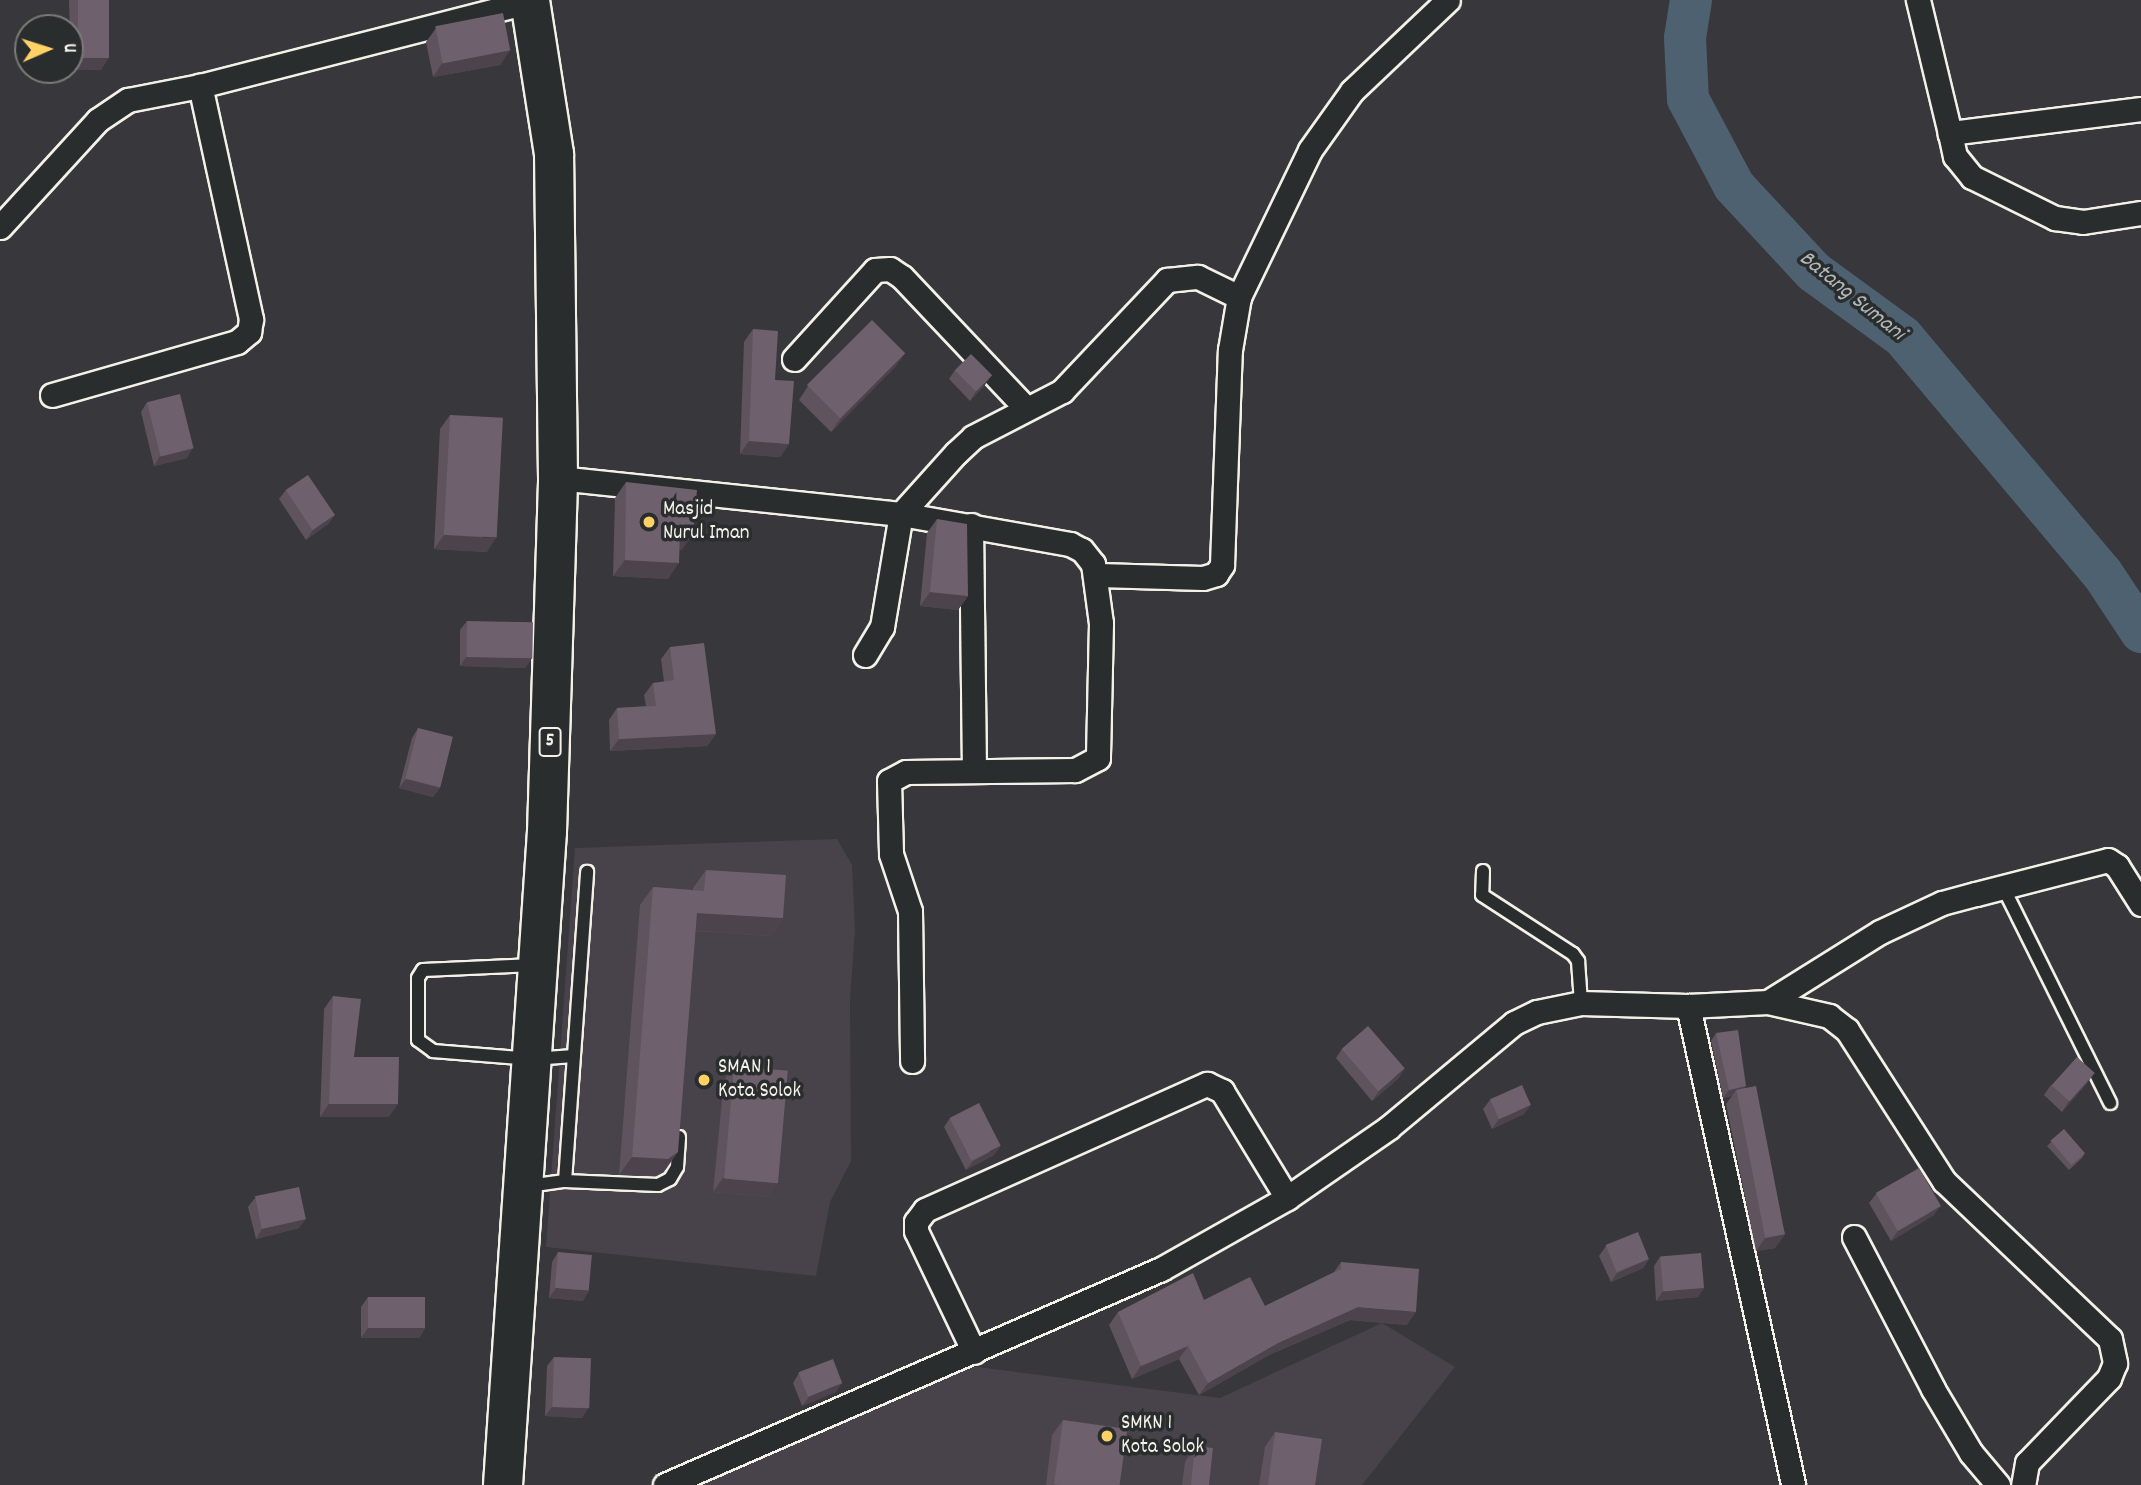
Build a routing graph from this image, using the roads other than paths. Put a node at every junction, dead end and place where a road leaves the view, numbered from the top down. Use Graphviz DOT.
graph roads {
  1 [pos="530,0"];
  2 [pos="1448,0"];
  3 [pos="1918,0"];
  4 [pos="200,86"];
  5 [pos="2141,110"];
  6 [pos="1950,133"];
  7 [pos="2141,213"];
  8 [pos="0,228"];
  9 [pos="1239,297"];
  10 [pos="794,359"];
  11 [pos="52,395"];
  12 [pos="1025,407"];
  13 [pos="558,478"];
  14 [pos="901,513"];
  15 [pos="971,525"];
  16 [pos="1098,575"];
  17 [pos="865,655"];
  18 [pos="974,769"];
  19 [pos="1483,871"];
  20 [pos="587,872"];
  21 [pos="2004,889"];
  22 [pos="2141,904"];
  23 [pos="538,965"];
  24 [pos="1768,1002"];
  25 [pos="1581,1003"];
  26 [pos="1688,1006"];
  27 [pos="574,1056"];
  28 [pos="532,1059"];
  29 [pos="912,1060"];
  30 [pos="2110,1103"];
  31 [pos="680,1127"];
  32 [pos="565,1181"];
  33 [pos="524,1186"];
  34 [pos="1287,1198"];
  35 [pos="1854,1237"];
  36 [pos="974,1352"];
  37 [pos="503,1485"];
  38 [pos="665,1485"];
  39 [pos="1793,1485"];
  40 [pos="1998,1485"];
  41 [pos="2023,1485"];
  1 -- 4 [label="street"];
  1 -- 13 [label="highway, 5"];
  2 -- 9 [label="street"];
  3 -- 6 [label="street"];
  4 -- 8 [label="street"];
  4 -- 11 [label="street"];
  5 -- 6 [label="street"];
  6 -- 7 [label="street"];
  9 -- 12 [label="street"];
  9 -- 16 [label="street"];
  10 -- 12 [label="street"];
  12 -- 14 [label="street"];
  13 -- 14 [label="street"];
  13 -- 23 [label="highway, 5"];
  14 -- 15 [label="street"];
  14 -- 17 [label="street"];
  15 -- 16 [label="street"];
  15 -- 18 [label="street"];
  16 -- 18 [label="street"];
  18 -- 29 [label="street"];
  19 -- 25 [label="lane"];
  20 -- 27 [label="lane"];
  21 -- 22 [label="street"];
  21 -- 24 [label="street"];
  21 -- 30 [label="lane"];
  23 -- 28 [label="highway, 5"];
  23 -- 28 [label="lane"];
  24 -- 26 [label="street"];
  24 -- 41 [label="street"];
  25 -- 26 [label="street"];
  25 -- 34 [label="street"];
  26 -- 39 [label="street"];
  27 -- 28 [label="lane"];
  27 -- 32 [label="lane"];
  28 -- 33 [label="highway, 5"];
  31 -- 32 [label="lane"];
  32 -- 33 [label="lane"];
  33 -- 37 [label="highway, 5"];
  34 -- 36 [label="street"];
  34 -- 36 [label="street"];
  35 -- 40 [label="street"];
  36 -- 38 [label="street"];
}
